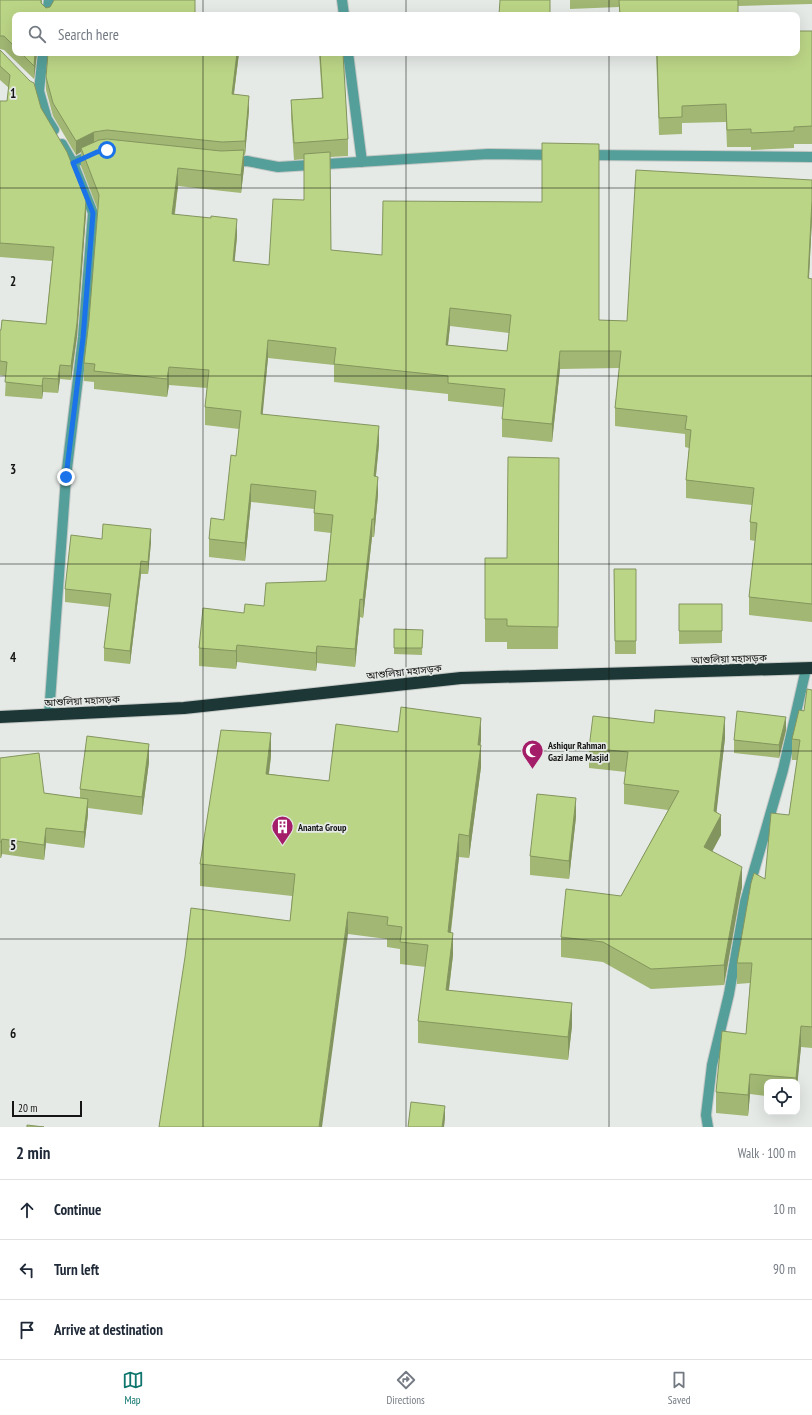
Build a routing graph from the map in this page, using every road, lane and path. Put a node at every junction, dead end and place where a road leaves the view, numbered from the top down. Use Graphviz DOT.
graph roads {
  1 [pos="49,0"];
  2 [pos="342,0"];
  3 [pos="47,12"];
  4 [pos="344,12"];
  5 [pos="43,56"];
  6 [pos="348,56"];
  7 [pos="30,84"];
  8 [pos="40,91"];
  9 [pos="102,151"];
  10 [pos="812,157"];
  11 [pos="222,162"];
  12 [pos="362,162"];
  13 [pos="73,163"];
  14 [pos="809,668"];
  15 [pos="49,715"];
  16 [pos="0,717"];
  17 [pos="708,1127"];
  1 -- 3 [label="street"];
  2 -- 4 [label="street"];
  5 -- 8 [label="street"];
  6 -- 12 [label="street"];
  7 -- 8 [label="street"];
  8 -- 13 [label="street"];
  9 -- 13 [label="street"];
  10 -- 12 [label="street"];
  11 -- 12 [label="street"];
  13 -- 15 [label="street"];
  14 -- 15 [label="highway, আশুলিয়া মহাসড়ক"];
  14 -- 17 [label="street"];
  15 -- 16 [label="highway, আশুলিয়া মহাসড়ক"];
}
